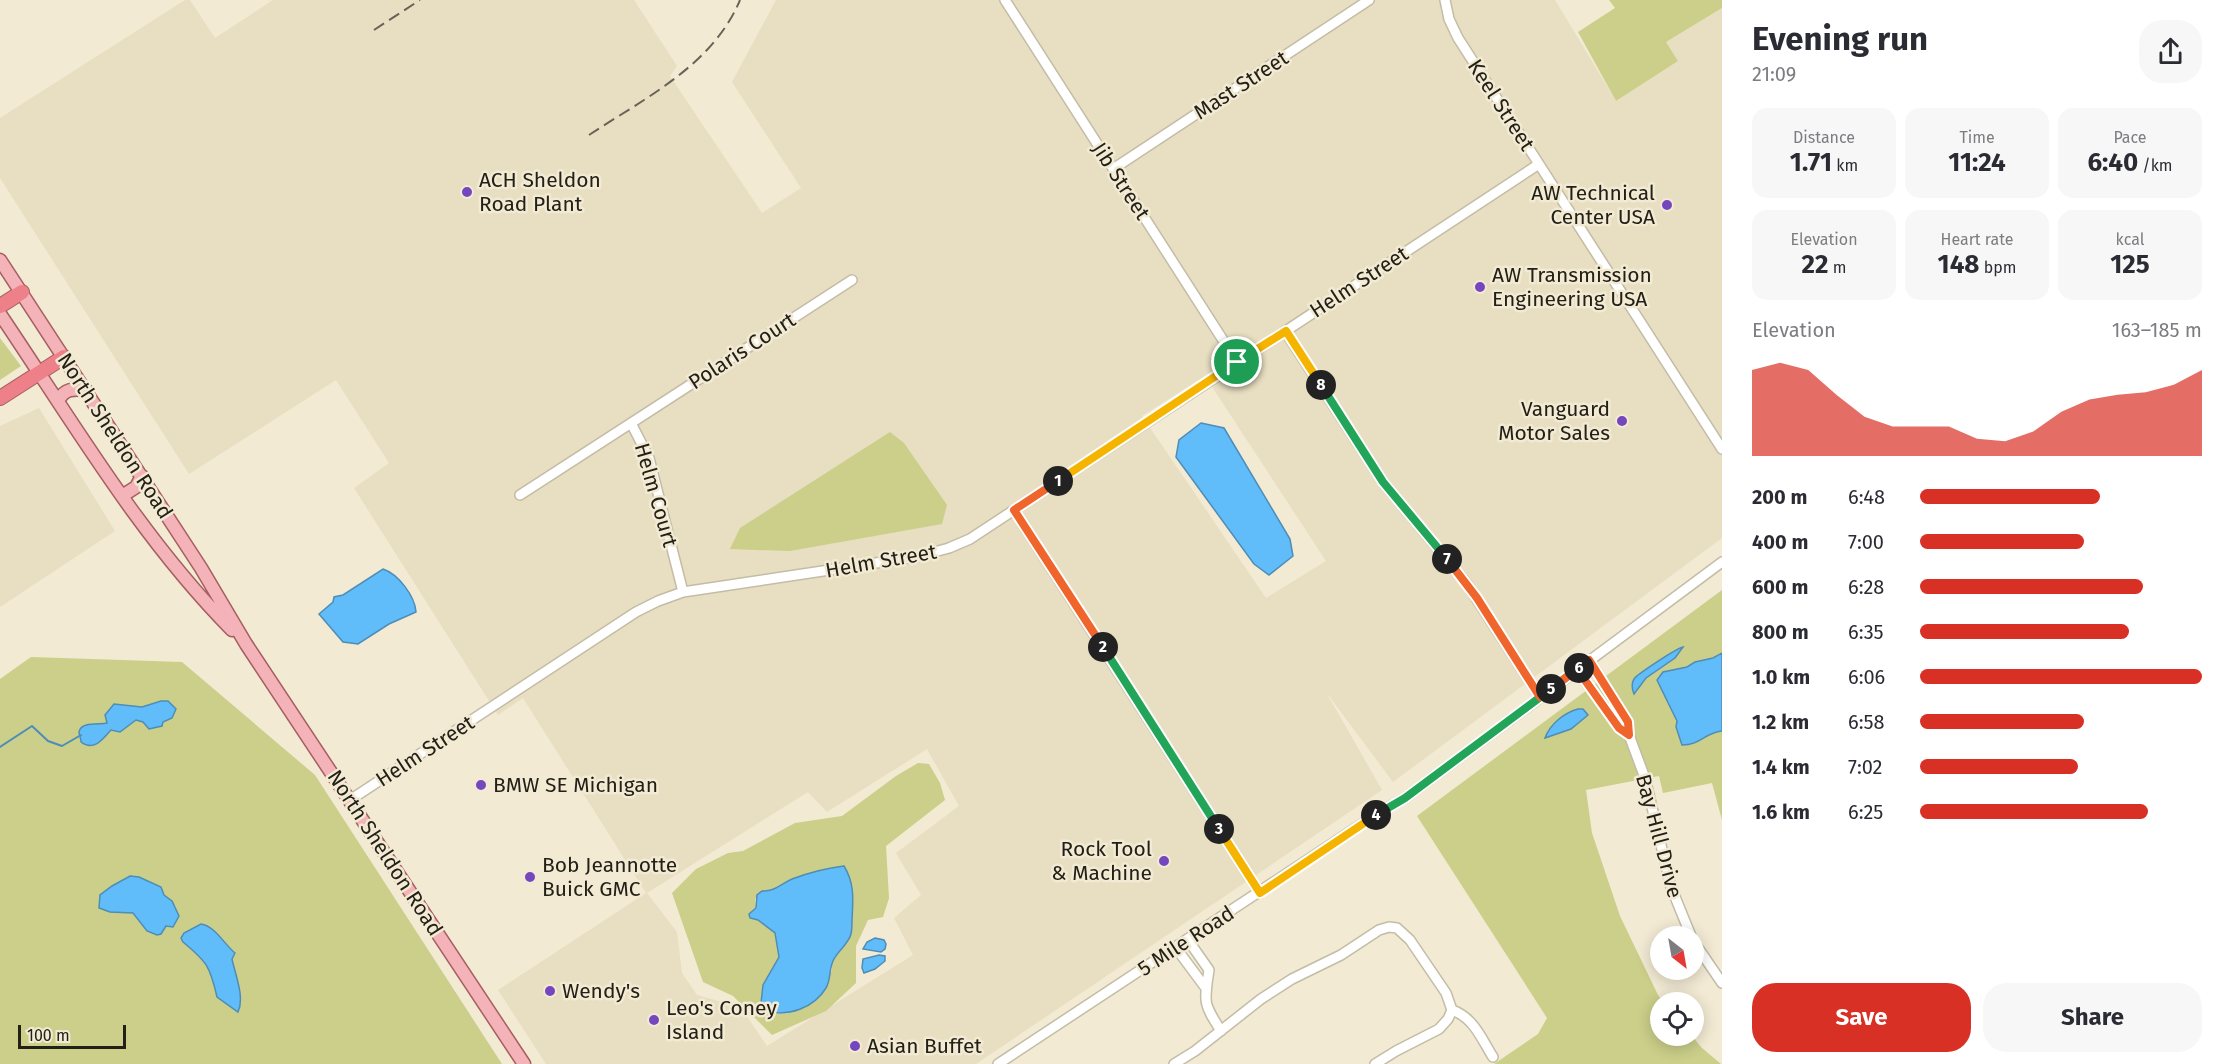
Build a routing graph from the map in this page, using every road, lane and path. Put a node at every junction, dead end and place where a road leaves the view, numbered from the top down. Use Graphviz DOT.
graph roads {
  1 [pos="1005,0"];
  2 [pos="1370,0"];
  3 [pos="1445,0"];
  4 [pos="1539,164"];
  5 [pos="1113,169"];
  6 [pos="0,260"];
  7 [pos="852,280"];
  8 [pos="22,292"];
  9 [pos="0,306"];
  10 [pos="0,314"];
  11 [pos="1286,331"];
  12 [pos="64,357"];
  13 [pos="1237,362"];
  14 [pos="40,373"];
  15 [pos="86,390"];
  16 [pos="0,398"];
  17 [pos="58,401"];
  18 [pos="631,423"];
  19 [pos="1722,449"];
  20 [pos="142,476"];
  21 [pos="520,495"];
  22 [pos="122,496"];
  23 [pos="1014,510"];
  24 [pos="1722,562"];
  25 [pos="683,592"];
  26 [pos="246,644"];
  27 [pos="1589,660"];
  28 [pos="1577,669"];
  29 [pos="1540,697"];
  30 [pos="1629,735"];
  31 [pos="350,800"];
  32 [pos="1260,893"];
  33 [pos="1687,926"];
  34 [pos="1188,940"];
  35 [pos="1176,948"];
  36 [pos="1704,957"];
  37 [pos="1722,983"];
  38 [pos="1205,987"];
  39 [pos="1452,1010"];
  40 [pos="1221,1031"];
  41 [pos="1493,1057"];
  42 [pos="524,1064"];
  43 [pos="999,1064"];
  44 [pos="1174,1064"];
  45 [pos="1375,1064"];
  1 -- 5 [label="street, Jib Street"];
  2 -- 5 [label="street, Mast Street"];
  3 -- 4 [label="street, Keel Street"];
  4 -- 11 [label="street, Helm Street"];
  4 -- 19 [label="street, Keel Street"];
  5 -- 13 [label="street, Jib Street"];
  6 -- 8 [label="main road, North Sheldon Road"];
  7 -- 18 [label="street, Polaris Court"];
  8 -- 9 [label="highway"];
  8 -- 12 [label="main road, North Sheldon Road"];
  10 -- 14 [label="main road, North Sheldon Road"];
  11 -- 13 [label="street, Helm Street"];
  11 -- 29 [label="street"];
  12 -- 14 [label="highway"];
  12 -- 15 [label="main road, North Sheldon Road"];
  13 -- 23 [label="street, Helm Street"];
  14 -- 16 [label="highway"];
  14 -- 17 [label="main road, North Sheldon Road"];
  15 -- 17 [label="main road"];
  15 -- 20 [label="main road, North Sheldon Road"];
  17 -- 22 [label="main road, North Sheldon Road"];
  18 -- 21 [label="street, Helm Court"];
  18 -- 25 [label="street, Helm Court"];
  20 -- 22 [label="main road"];
  20 -- 26 [label="main road, North Sheldon Road"];
  22 -- 26 [label="main road, North Sheldon Road"];
  23 -- 25 [label="street, Helm Street"];
  23 -- 32 [label="street"];
  24 -- 27 [label="street, 5 Mile Road"];
  25 -- 31 [label="street, Helm Street"];
  26 -- 31 [label="main road, North Sheldon Road"];
  27 -- 28 [label="street, 5 Mile Road"];
  27 -- 30 [label="street, Bay Hill Drive"];
  28 -- 29 [label="street, 5 Mile Road"];
  28 -- 30 [label="street, Bay Hill Drive"];
  29 -- 32 [label="street, 5 Mile Road"];
  30 -- 33 [label="street, Bay Hill Drive"];
  31 -- 42 [label="main road, North Sheldon Road"];
  32 -- 34 [label="street, 5 Mile Road"];
  34 -- 35 [label="street, 5 Mile Road"];
  34 -- 38 [label="street"];
  35 -- 38 [label="street"];
  35 -- 43 [label="street, 5 Mile Road"];
  36 -- 37 [label="street"];
  38 -- 40 [label="street"];
  39 -- 40 [label="street"];
  39 -- 41 [label="street"];
  39 -- 45 [label="street"];
  40 -- 44 [label="street"];
}
